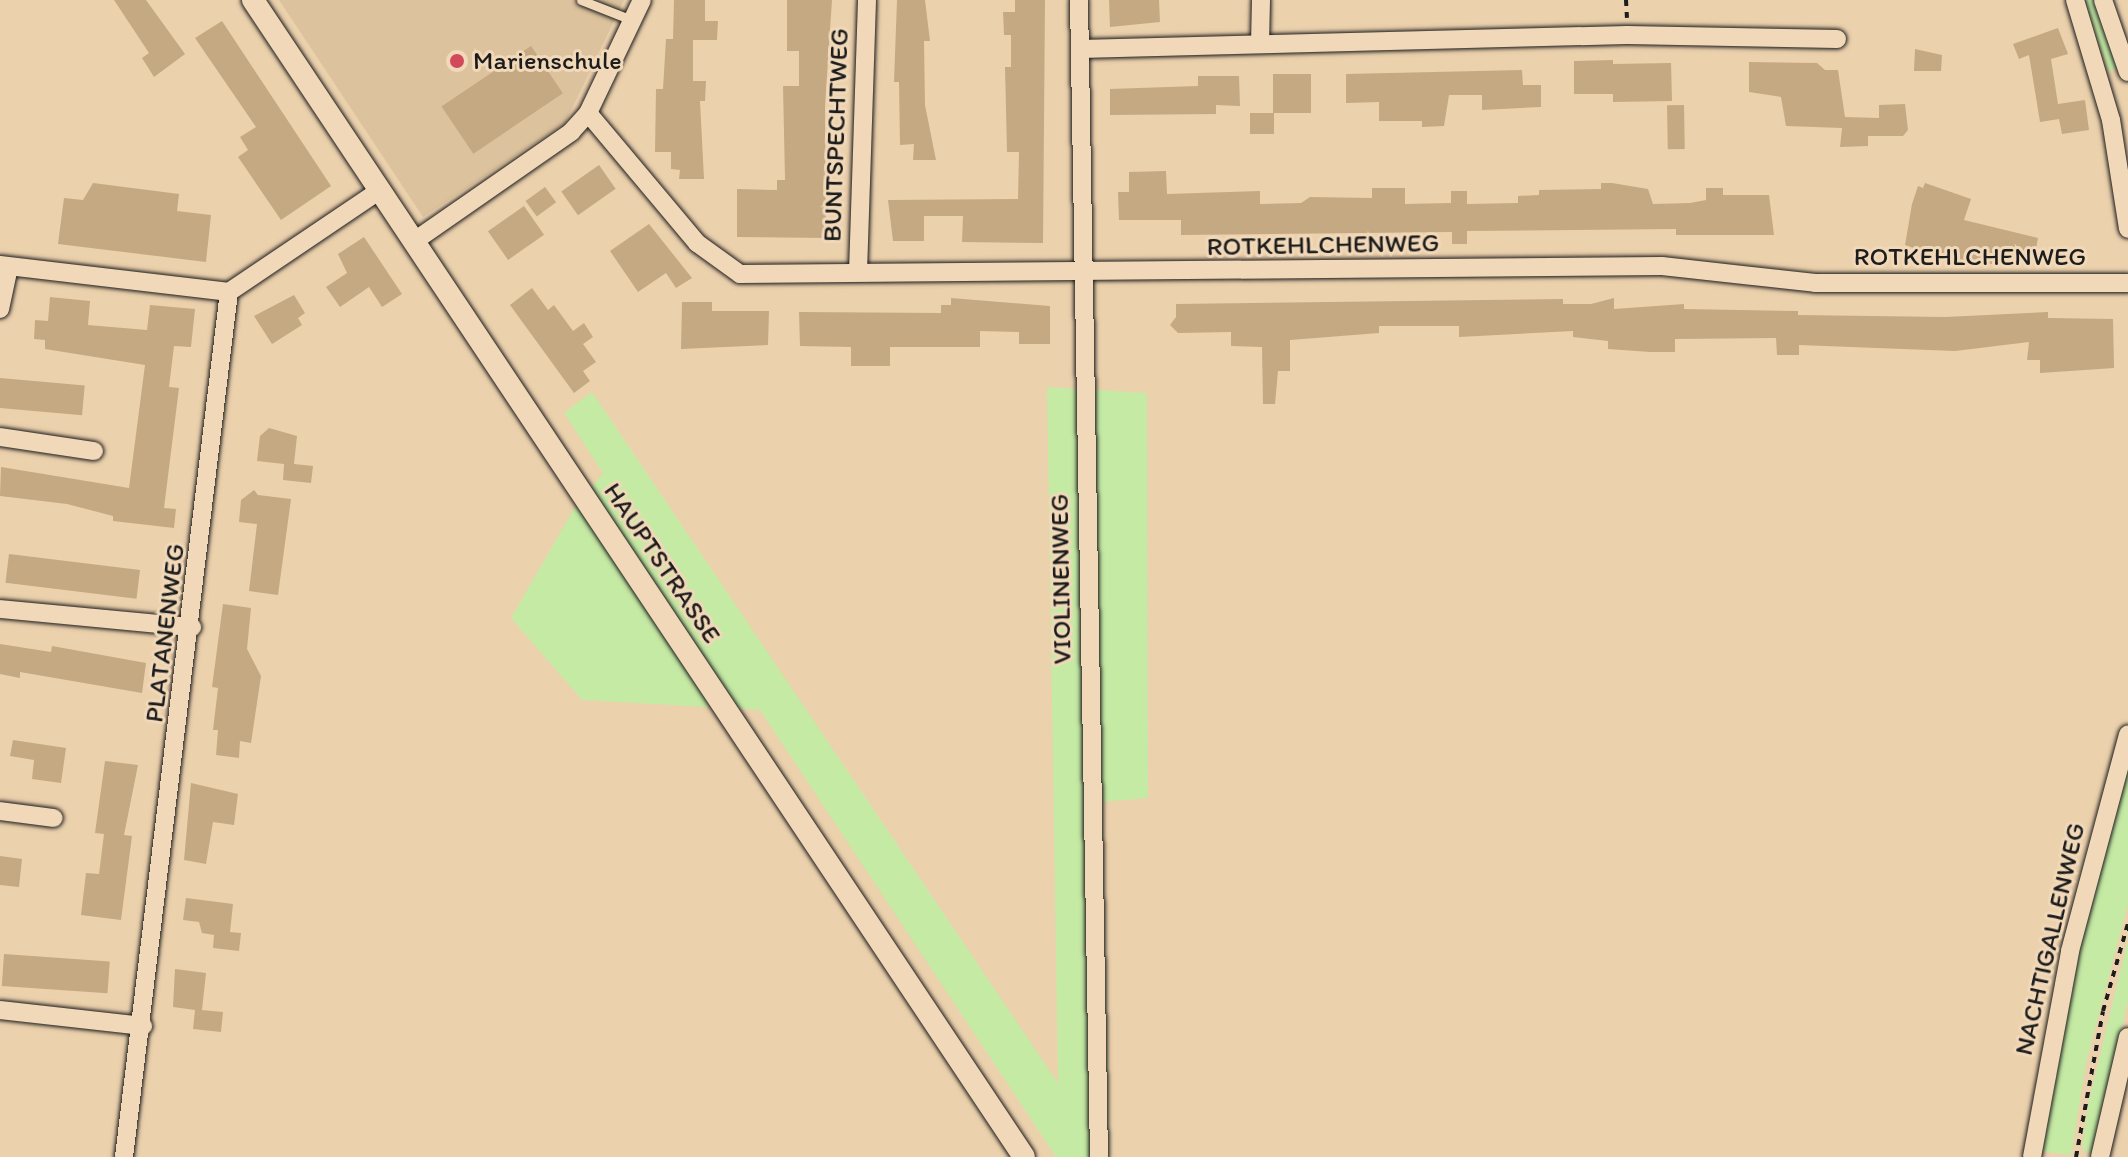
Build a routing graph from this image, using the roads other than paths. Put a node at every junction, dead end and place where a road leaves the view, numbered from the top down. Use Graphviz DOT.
graph roads {
  1 [pos="253,0"];
  2 [pos="581,0"];
  3 [pos="642,0"];
  4 [pos="867,0"];
  5 [pos="1079,0"];
  6 [pos="1261,0"];
  7 [pos="2075,0"];
  8 [pos="2103,0"];
  9 [pos="632,20"];
  10 [pos="1837,39"];
  11 [pos="1260,44"];
  12 [pos="1080,49"];
  13 [pos="2128,72"];
  14 [pos="588,113"];
  15 [pos="377,192"];
  16 [pos="2128,229"];
  17 [pos="413,242"];
  18 [pos="4,266"];
  19 [pos="858,272"];
  20 [pos="1082,274"];
  21 [pos="2128,283"];
  22 [pos="229,292"];
  23 [pos="0,309"];
  24 [pos="0,437"];
  25 [pos="94,451"];
  26 [pos="0,609"];
  27 [pos="192,627"];
  28 [pos="2128,735"];
  29 [pos="0,811"];
  30 [pos="54,818"];
  31 [pos="0,1010"];
  32 [pos="143,1026"];
  33 [pos="2128,1037"];
  34 [pos="124,1157"];
  35 [pos="1024,1157"];
  36 [pos="1099,1157"];
  37 [pos="2032,1157"];
  38 [pos="2100,1157"];
  1 -- 15 [label="street, HAUPTSTRASSE"];
  2 -- 9 [label="lane"];
  3 -- 9 [label="street"];
  4 -- 19 [label="street, BUNTSPECHTWEG"];
  5 -- 12 [label="street, VIOLINENWEG"];
  6 -- 11 [label="street"];
  7 -- 16 [label="street"];
  8 -- 13 [label="street"];
  9 -- 14 [label="street"];
  10 -- 11 [label="street"];
  11 -- 12 [label="street"];
  12 -- 20 [label="street, VIOLINENWEG"];
  14 -- 17 [label="street"];
  14 -- 19 [label="street, ROTKEHLCHENWEG"];
  15 -- 17 [label="street, HAUPTSTRASSE"];
  15 -- 22 [label="street"];
  17 -- 35 [label="street, HAUPTSTRASSE"];
  18 -- 22 [label="street"];
  18 -- 23 [label="street"];
  19 -- 20 [label="street, ROTKEHLCHENWEG"];
  20 -- 21 [label="street, ROTKEHLCHENWEG"];
  20 -- 36 [label="street, VIOLINENWEG"];
  22 -- 27 [label="street, PLATANENWEG"];
  24 -- 25 [label="street"];
  26 -- 27 [label="street"];
  27 -- 32 [label="street, PLATANENWEG"];
  28 -- 37 [label="street, NACHTIGALLENWEG"];
  29 -- 30 [label="street"];
  31 -- 32 [label="street"];
  32 -- 34 [label="street, PLATANENWEG"];
  33 -- 38 [label="street"];
}
